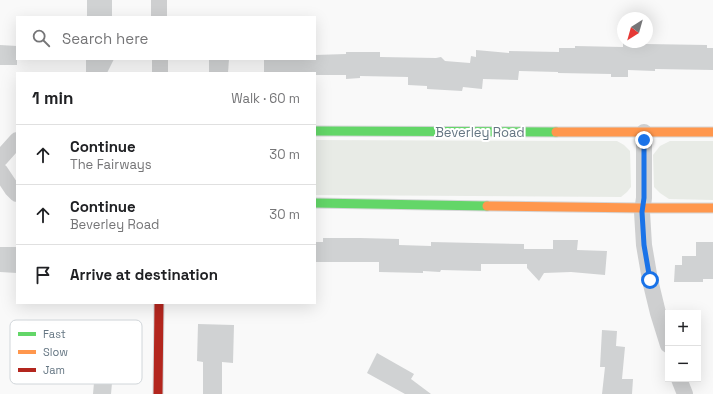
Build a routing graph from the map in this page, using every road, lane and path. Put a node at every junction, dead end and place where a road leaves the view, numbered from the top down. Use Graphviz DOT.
graph roads {
  1 [pos="159,0"];
  2 [pos="159,16"];
  3 [pos="160,60"];
  4 [pos="160,72"];
  5 [pos="316,131"];
  6 [pos="644,132"];
  7 [pos="713,132"];
  8 [pos="16,141"];
  9 [pos="0,159"];
  10 [pos="0,171"];
  11 [pos="16,193"];
  12 [pos="316,203"];
  13 [pos="643,208"];
  14 [pos="713,208"];
  15 [pos="159,304"];
  16 [pos="665,334"];
  17 [pos="681,382"];
  18 [pos="158,394"];
  19 [pos="685,394"];
  1 -- 2 [label="street"];
  3 -- 4 [label="street"];
  5 -- 6 [label="street, Beverley Road"];
  6 -- 7 [label="street, Beverley Road"];
  6 -- 13 [label="street"];
  8 -- 9 [label="street"];
  10 -- 11 [label="street"];
  12 -- 13 [label="street"];
  13 -- 14 [label="street"];
  13 -- 16 [label="street"];
  15 -- 18 [label="street"];
  17 -- 19 [label="street"];
}
